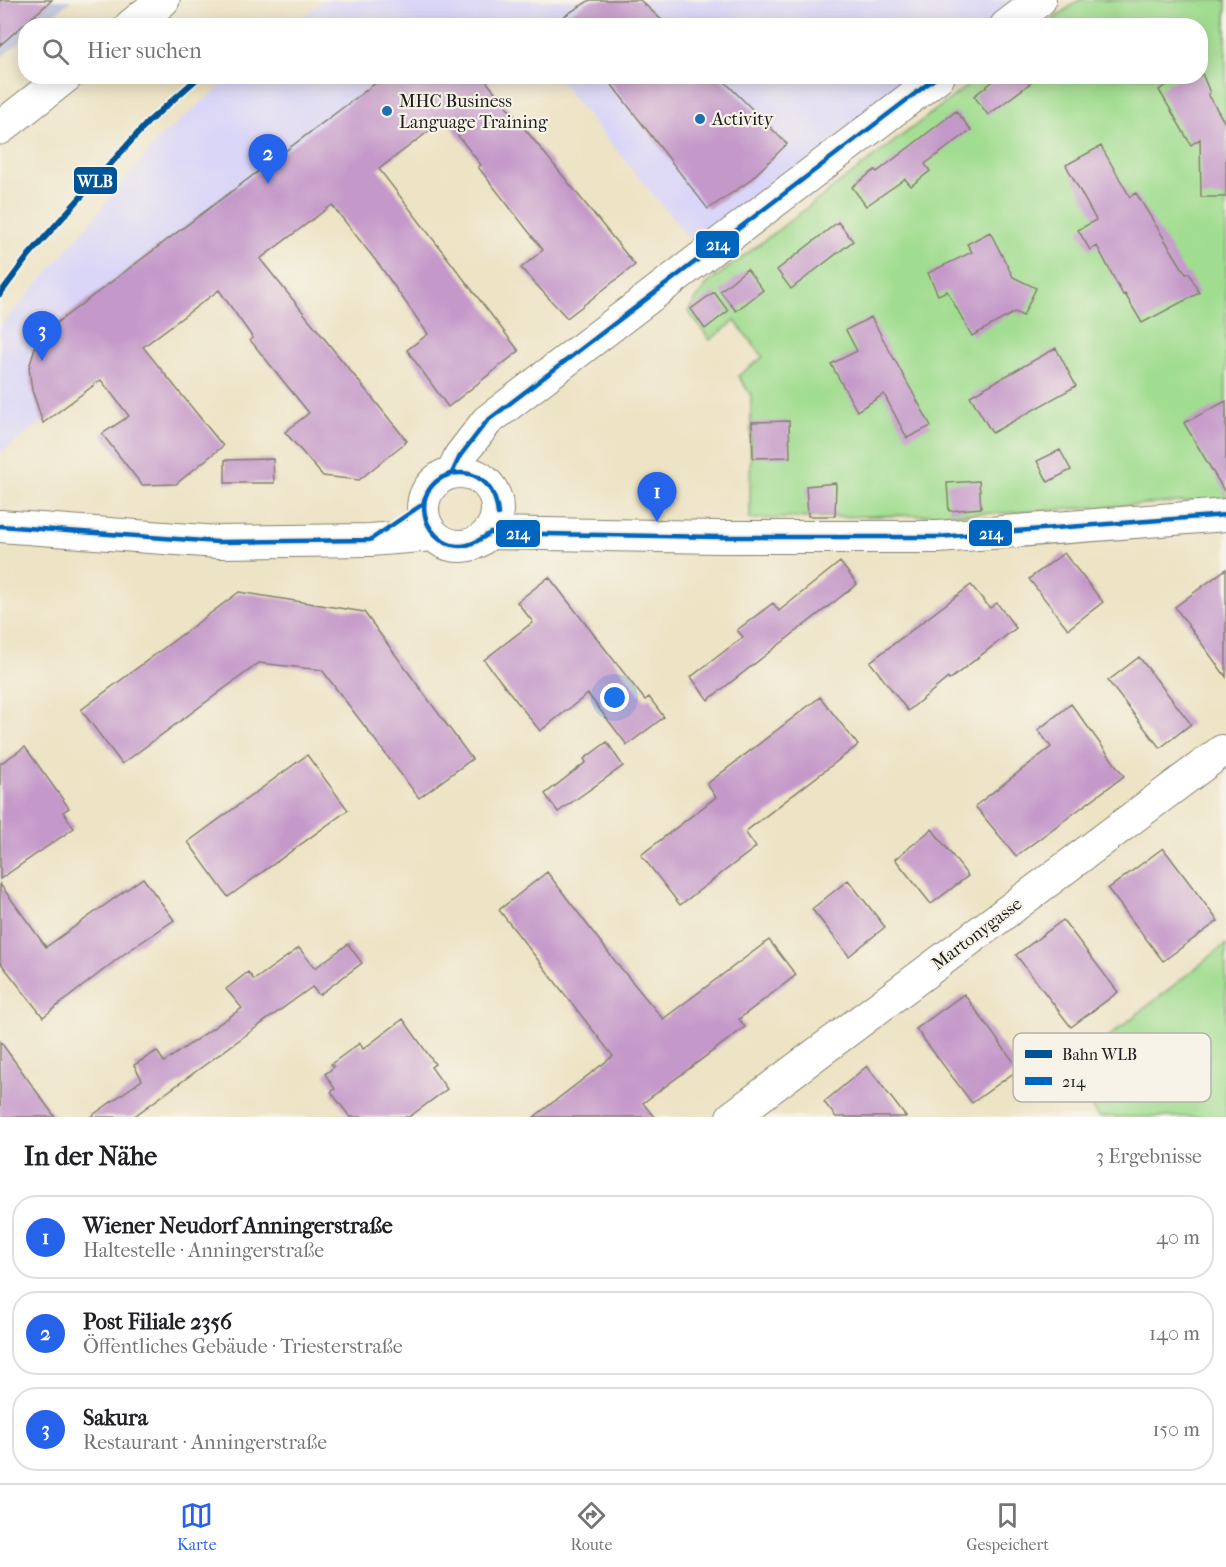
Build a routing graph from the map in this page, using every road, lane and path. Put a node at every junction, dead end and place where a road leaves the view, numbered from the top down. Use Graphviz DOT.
graph roads {
  1 [pos="163,0"];
  2 [pos="1040,0"];
  3 [pos="141,18"];
  4 [pos="1016,18"];
  5 [pos="56,84"];
  6 [pos="929,84"];
  7 [pos="0,128"];
  8 [pos="466,476"];
  9 [pos="423,504"];
  10 [pos="1226,515"];
  11 [pos="494,523"];
  12 [pos="0,526"];
  13 [pos="433,535"];
  14 [pos="370,540"];
  15 [pos="1222,750"];
  16 [pos="732,1117"];
  1 -- 3 [label="main road"];
  2 -- 4 [label="street"];
  5 -- 7 [label="main road"];
  6 -- 8 [label="street"];
  8 -- 9 [label="street"];
  8 -- 11 [label="street"];
  9 -- 13 [label="street"];
  9 -- 14 [label="street"];
  10 -- 11 [label="street"];
  11 -- 13 [label="street"];
  12 -- 14 [label="street"];
  13 -- 14 [label="street"];
  15 -- 16 [label="street, Martonygasse"];
}
